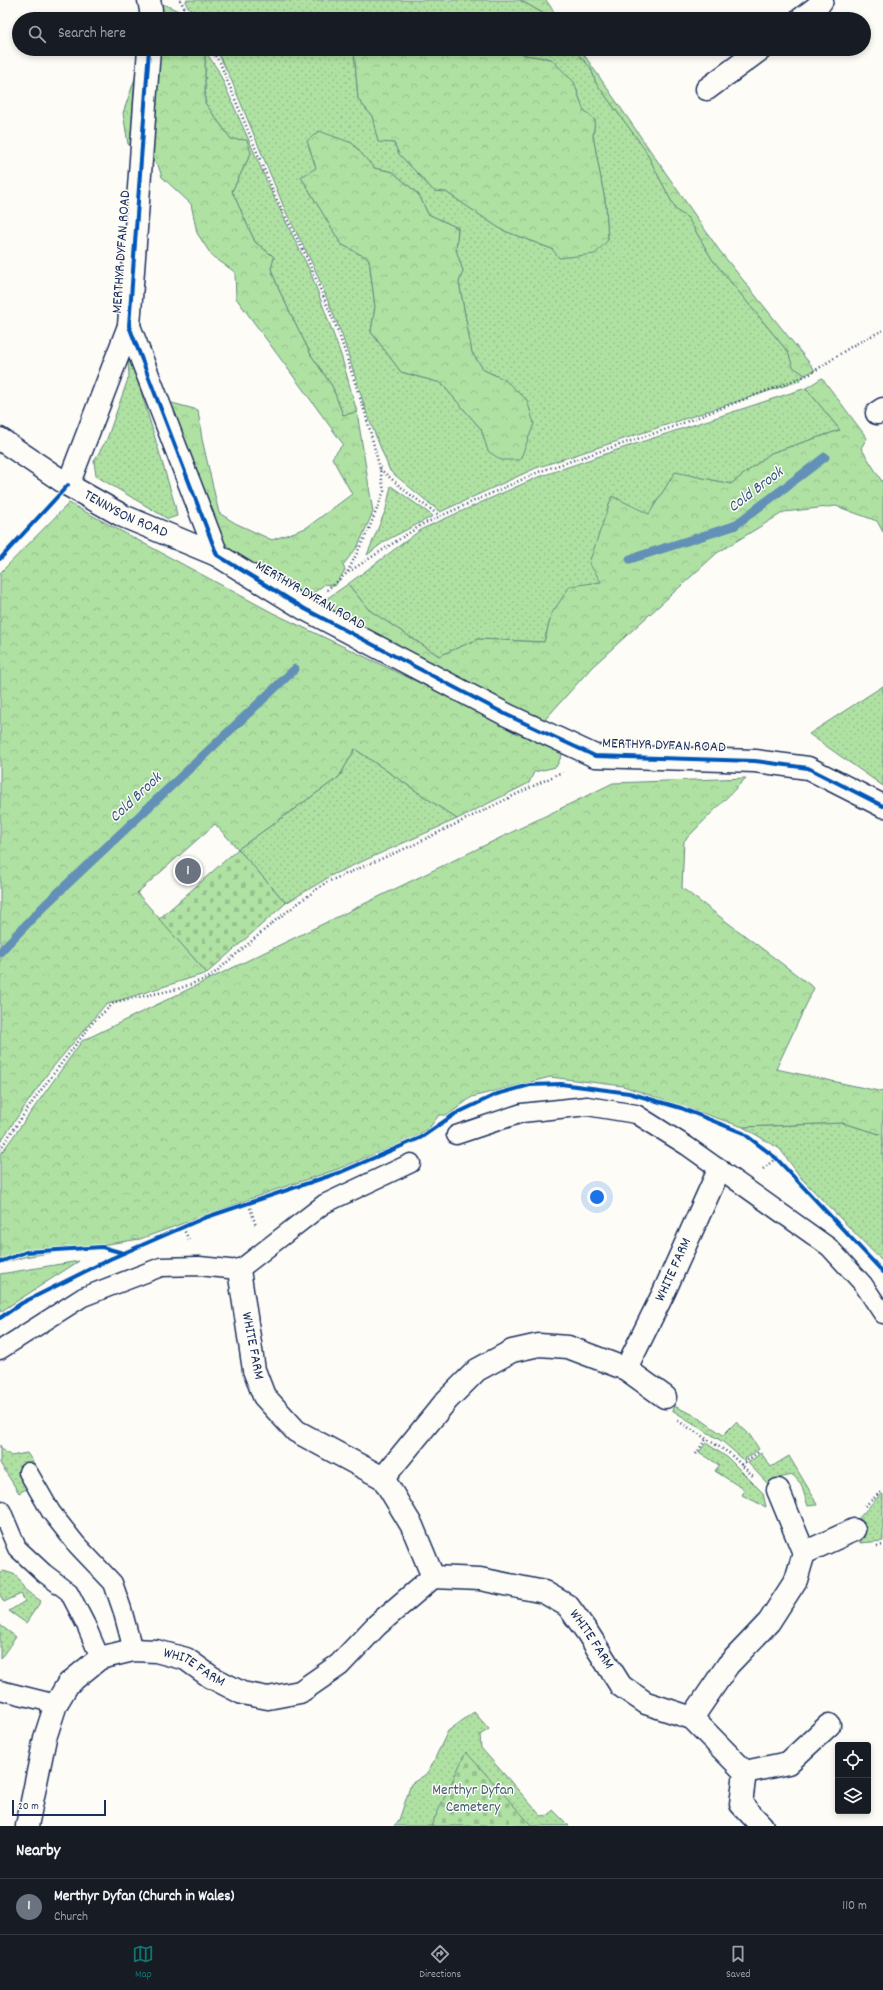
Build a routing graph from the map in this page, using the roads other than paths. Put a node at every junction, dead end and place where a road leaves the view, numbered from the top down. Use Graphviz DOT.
graph roads {
  1 [pos="149,0"];
  2 [pos="822,0"];
  3 [pos="151,12"];
  4 [pos="810,12"];
  5 [pos="148,56"];
  6 [pos="752,56"];
  7 [pos="707,89"];
  8 [pos="129,326"];
  9 [pos="0,439"];
  10 [pos="68,485"];
  11 [pos="217,555"];
  12 [pos="883,806"];
  13 [pos="456,1135"];
  14 [pos="411,1163"];
  15 [pos="719,1170"];
  16 [pos="239,1270"];
  17 [pos="883,1314"];
  18 [pos="0,1350"];
  19 [pos="626,1369"];
  20 [pos="665,1397"];
  21 [pos="28,1472"];
  22 [pos="383,1478"];
  23 [pos="778,1490"];
  24 [pos="1,1510"];
  25 [pos="854,1530"];
  26 [pos="804,1553"];
  27 [pos="433,1577"];
  28 [pos="133,1650"];
  29 [pos="100,1658"];
  30 [pos="0,1690"];
  31 [pos="56,1704"];
  32 [pos="692,1718"];
  33 [pos="829,1725"];
  34 [pos="745,1772"];
  35 [pos="27,1826"];
  36 [pos="762,1826"];
  1 -- 3 [label="street"];
  2 -- 4 [label="street"];
  5 -- 8 [label="street, MERTHYR DYFAN ROAD"];
  6 -- 7 [label="street"];
  8 -- 10 [label="street"];
  8 -- 11 [label="street, MERTHYR DYFAN ROAD"];
  9 -- 10 [label="street, TENNYSON ROAD"];
  10 -- 11 [label="street, TENNYSON ROAD"];
  11 -- 12 [label="street, MERTHYR DYFAN ROAD"];
  13 -- 15 [label="lane"];
  14 -- 16 [label="lane"];
  15 -- 17 [label="lane"];
  15 -- 19 [label="street, WHITE FARM"];
  16 -- 18 [label="lane"];
  16 -- 22 [label="street, WHITE FARM"];
  19 -- 20 [label="street"];
  19 -- 22 [label="street"];
  21 -- 28 [label="lane"];
  22 -- 27 [label="street"];
  23 -- 26 [label="street"];
  24 -- 29 [label="lane"];
  25 -- 26 [label="street"];
  26 -- 32 [label="street"];
  27 -- 28 [label="street, WHITE FARM"];
  27 -- 32 [label="street, WHITE FARM"];
  28 -- 29 [label="street, WHITE FARM"];
  29 -- 31 [label="street, WHITE FARM"];
  30 -- 31 [label="lane"];
  31 -- 35 [label="street, WHITE FARM"];
  32 -- 34 [label="street, WHITE FARM"];
  33 -- 34 [label="street"];
  34 -- 36 [label="street"];
}
